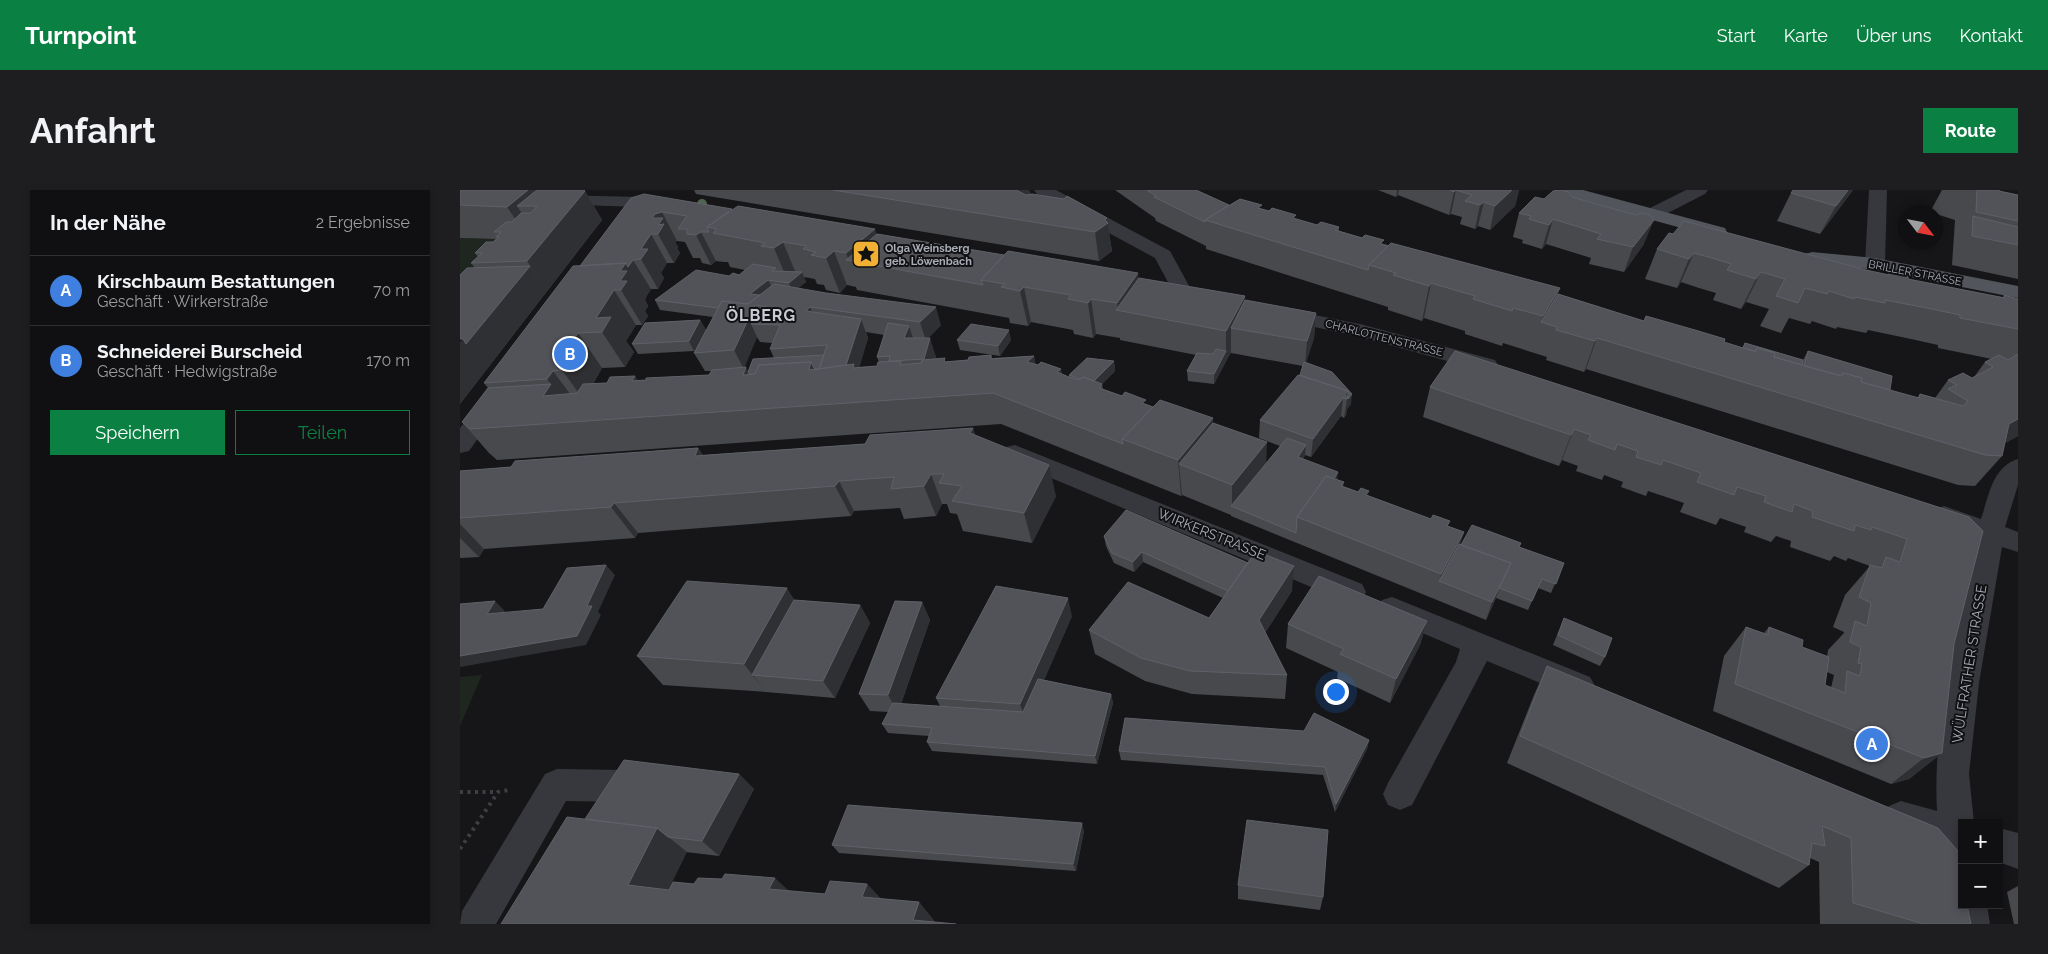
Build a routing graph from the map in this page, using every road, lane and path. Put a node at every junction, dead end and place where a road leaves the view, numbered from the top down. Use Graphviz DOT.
graph roads {
  1 [pos="666,190"];
  2 [pos="1043,190"];
  3 [pos="1563,190"];
  4 [pos="1699,190"];
  5 [pos="1878,190"];
  6 [pos="536,199"];
  7 [pos="640,202"];
  8 [pos="679,208"];
  9 [pos="1652,214"];
  10 [pos="623,225"];
  11 [pos="1736,237"];
  12 [pos="1875,264"];
  13 [pos="1892,286"];
  14 [pos="2018,292"];
  15 [pos="1184,295"];
  16 [pos="1262,310"];
  17 [pos="1510,372"];
  18 [pos="506,382"];
  19 [pos="989,442"];
  20 [pos="460,445"];
  21 [pos="2018,468"];
  22 [pos="1925,510"];
  23 [pos="2005,537"];
  24 [pos="1477,643"];
  25 [pos="1606,697"];
  26 [pos="460,792"];
  27 [pos="498,792"];
  28 [pos="1400,794"];
  29 [pos="1873,808"];
  30 [pos="604,821"];
  31 [pos="1958,827"];
  32 [pos="1958,844"];
  33 [pos="2003,846"];
  34 [pos="2018,851"];
  35 [pos="1969,909"];
  36 [pos="475,924"];
  37 [pos="1971,924"];
  1 -- 7 [label="street"];
  2 -- 15 [label="street"];
  3 -- 9 [label="main road"];
  4 -- 9 [label="street"];
  5 -- 12 [label="street"];
  6 -- 7 [label="street"];
  7 -- 8 [label="street"];
  7 -- 10 [label="street"];
  9 -- 11 [label="main road"];
  12 -- 13 [label="main road, BRILLER STRASSE"];
  12 -- 14 [label="main road, BRILLER STRASSE"];
  16 -- 17 [label="street, CHARLOTTENSTRASSE"];
  18 -- 20 [label="street"];
  19 -- 24 [label="street, WIRKERSTRASSE"];
  21 -- 23 [label="street, WÜLFRATHER STRASSE"];
  22 -- 23 [label="street"];
  23 -- 31 [label="street, WÜLFRATHER STRASSE"];
  24 -- 25 [label="street, WIRKERSTRASSE"];
  24 -- 28 [label="street"];
  26 -- 27 [label="path"];
  29 -- 32 [label="street"];
  30 -- 36 [label="street"];
  33 -- 34 [label="street"];
  35 -- 37 [label="street"];
}
